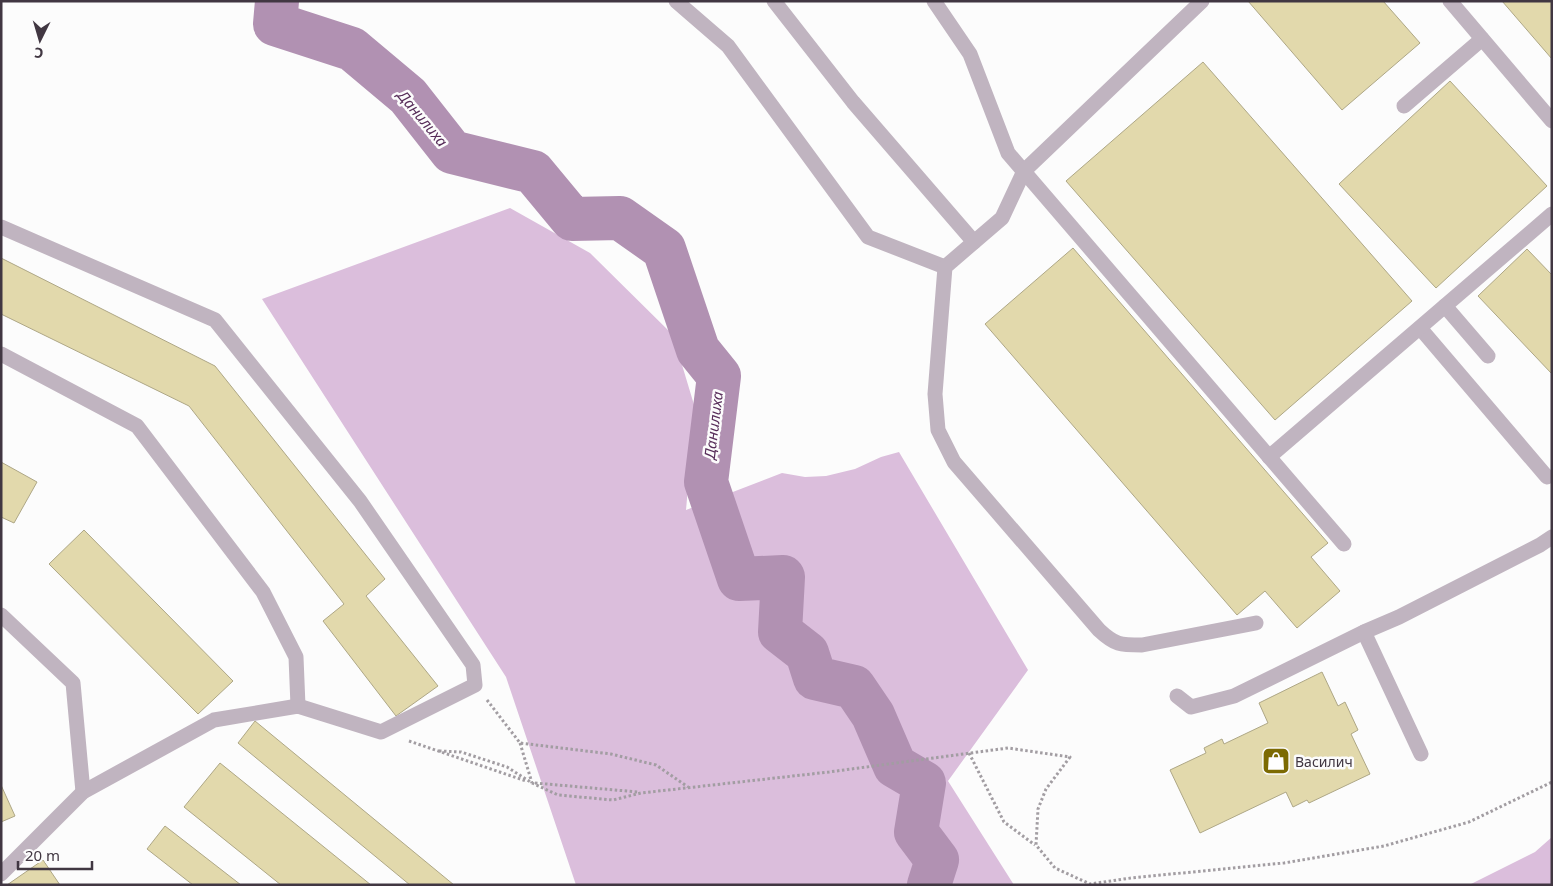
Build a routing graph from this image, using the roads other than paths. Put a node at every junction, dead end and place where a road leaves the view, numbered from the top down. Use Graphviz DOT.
graph roads {
  1 [pos="676,1"];
  2 [pos="774,1"];
  3 [pos="934,1"];
  4 [pos="1202,1"];
  5 [pos="1450,1"];
  6 [pos="1482,40"];
  7 [pos="1404,106"];
  8 [pos="1552,120"];
  9 [pos="1024,171"];
  10 [pos="1552,214"];
  11 [pos="1,227"];
  12 [pos="974,242"];
  13 [pos="945,267"];
  14 [pos="1445,306"];
  15 [pos="1420,328"];
  16 [pos="1,354"];
  17 [pos="1488,356"];
  18 [pos="1269,457"];
  19 [pos="1547,477"];
  20 [pos="1552,537"];
  21 [pos="1344,544"];
  22 [pos="1,615"];
  23 [pos="1256,623"];
  24 [pos="1364,632"];
  25 [pos="1177,696"];
  26 [pos="298,706"];
  27 [pos="1421,754"];
  28 [pos="83,792"];
  29 [pos="1,874"];
  1 -- 13 [label="street"];
  2 -- 12 [label="street"];
  3 -- 9 [label="street"];
  4 -- 9 [label="street"];
  5 -- 6 [label="street"];
  6 -- 7 [label="street"];
  6 -- 8 [label="street"];
  9 -- 12 [label="street"];
  9 -- 18 [label="street"];
  10 -- 14 [label="street"];
  11 -- 26 [label="street"];
  12 -- 13 [label="street"];
  13 -- 23 [label="street"];
  14 -- 15 [label="street"];
  14 -- 17 [label="street"];
  15 -- 18 [label="street"];
  15 -- 19 [label="street"];
  16 -- 26 [label="street"];
  18 -- 21 [label="street"];
  20 -- 24 [label="street"];
  22 -- 28 [label="street"];
  24 -- 25 [label="street"];
  24 -- 27 [label="street"];
  26 -- 28 [label="street"];
  28 -- 29 [label="street"];
}
